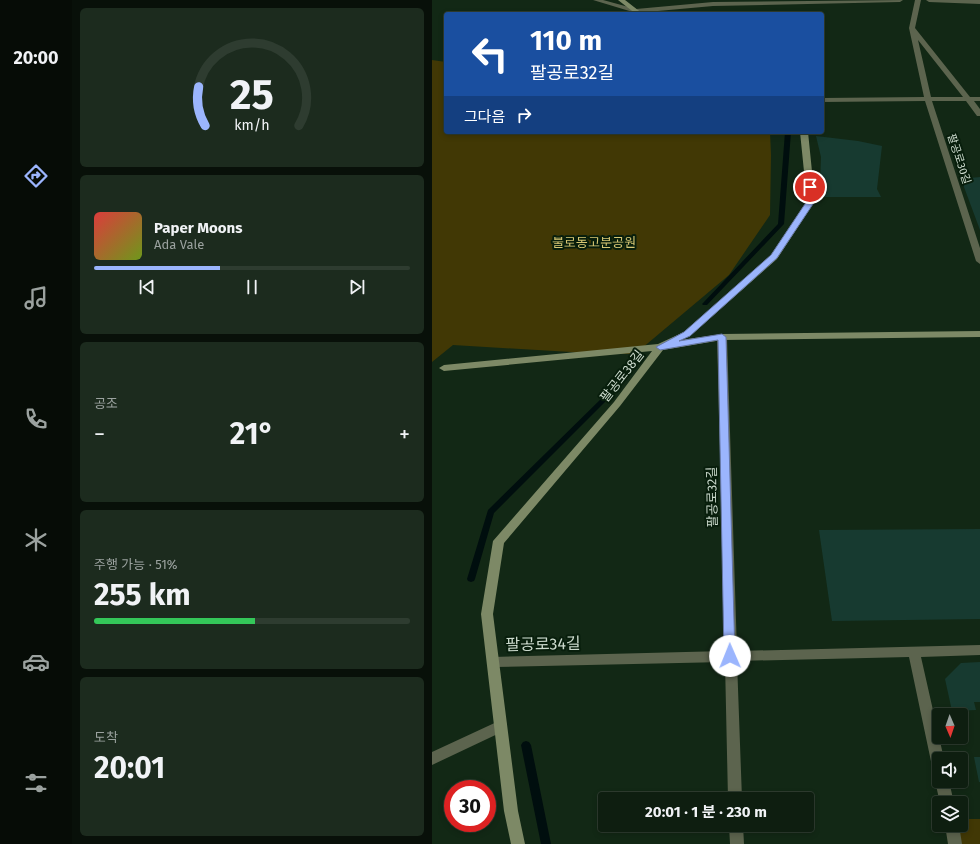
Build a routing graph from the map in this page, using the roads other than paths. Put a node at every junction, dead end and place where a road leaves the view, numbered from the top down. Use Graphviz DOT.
graph roads {
  1 [pos="596,0"];
  2 [pos="621,0"];
  3 [pos="900,0"];
  4 [pos="918,0"];
  5 [pos="929,0"];
  6 [pos="980,2"];
  7 [pos="635,12"];
  8 [pos="637,12"];
  9 [pos="646,12"];
  10 [pos="912,28"];
  11 [pos="824,100"];
  12 [pos="928,100"];
  13 [pos="968,100"];
  14 [pos="980,100"];
  15 [pos="980,114"];
  16 [pos="804,134"];
  17 [pos="980,261"];
  18 [pos="980,334"];
  19 [pos="722,337"];
  20 [pos="660,347"];
  21 [pos="444,368"];
  22 [pos="980,650"];
  23 [pos="914,651"];
  24 [pos="730,656"];
  25 [pos="493,662"];
  26 [pos="501,726"];
  27 [pos="936,752"];
  28 [pos="432,759"];
  29 [pos="735,792"];
  30 [pos="736,832"];
  31 [pos="953,832"];
  32 [pos="518,844"];
  33 [pos="737,844"];
  34 [pos="956,844"];
  1 -- 7 [label="street"];
  2 -- 8 [label="street"];
  3 -- 9 [label="street"];
  4 -- 10 [label="street, 팔공로30길"];
  5 -- 6 [label="street"];
  10 -- 12 [label="street, 팔공로30길"];
  10 -- 13 [label="street"];
  11 -- 12 [label="street"];
  12 -- 13 [label="street"];
  12 -- 17 [label="street, 팔공로30길"];
  13 -- 14 [label="street"];
  13 -- 15 [label="street"];
  16 -- 20 [label="street, 팔공로38길"];
  18 -- 19 [label="street"];
  19 -- 20 [label="street"];
  19 -- 24 [label="street, 팔공로32길"];
  20 -- 21 [label="street"];
  20 -- 25 [label="street, 팔공로38길"];
  22 -- 23 [label="street, 팔공로34길"];
  23 -- 24 [label="street, 팔공로34길"];
  23 -- 27 [label="street"];
  24 -- 25 [label="street, 팔공로34길"];
  24 -- 29 [label="street"];
  25 -- 26 [label="street, 팔공로34길"];
  26 -- 28 [label="street"];
  26 -- 32 [label="street, 팔공로34길"];
  30 -- 33 [label="street"];
  31 -- 34 [label="street"];
}
